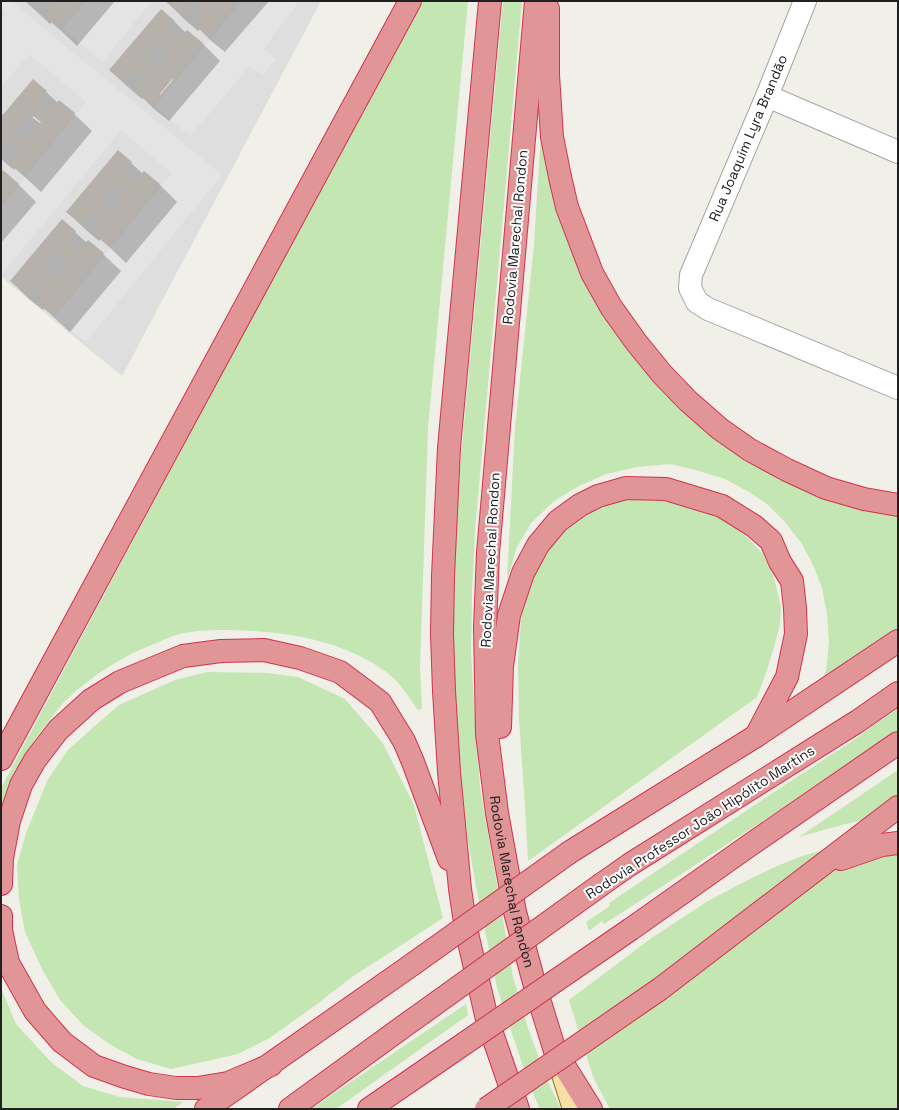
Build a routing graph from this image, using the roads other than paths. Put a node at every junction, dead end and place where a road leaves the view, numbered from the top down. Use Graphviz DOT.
graph roads {
  1 [pos="410,1"];
  2 [pos="490,1"];
  3 [pos="536,1"];
  4 [pos="548,1"];
  5 [pos="805,1"];
  6 [pos="767,96"];
  7 [pos="898,152"];
  8 [pos="898,388"];
  9 [pos="898,505"];
  10 [pos="898,641"];
  11 [pos="898,693"];
  12 [pos="756,736"];
  13 [pos="898,743"];
  14 [pos="1,759"];
  15 [pos="898,807"];
  16 [pos="497,812"];
  17 [pos="898,843"];
  18 [pos="821,867"];
  19 [pos="1,884"];
  20 [pos="460,889"];
  21 [pos="1,916"];
  22 [pos="555,1051"];
  23 [pos="271,1064"];
  24 [pos="206,1109"];
  25 [pos="290,1109"];
  26 [pos="369,1109"];
  27 [pos="486,1109"];
  28 [pos="518,1109"];
  29 [pos="574,1109"];
  30 [pos="592,1109"];
  1 -- 14 [label="highway"];
  2 -- 20 [label="highway"];
  3 -- 16 [label="highway, Rodovia Marechal Rondon"];
  4 -- 9 [label="highway"];
  5 -- 6 [label="street, Rua Joaquim Lyra Brandão"];
  6 -- 7 [label="street"];
  6 -- 8 [label="street, Rua Joaquim Lyra Brandão"];
  10 -- 12 [label="highway"];
  11 -- 25 [label="highway, Rodovia Professor João Hipólito Martins, bridge"];
  12 -- 16 [label="highway"];
  12 -- 23 [label="highway, bridge"];
  13 -- 26 [label="highway, bridge"];
  15 -- 18 [label="highway"];
  16 -- 22 [label="highway, Rodovia Marechal Rondon"];
  17 -- 18 [label="highway"];
  18 -- 27 [label="highway, bridge"];
  19 -- 20 [label="highway"];
  20 -- 28 [label="highway"];
  21 -- 23 [label="highway"];
  22 -- 29 [label="main road, Rodovia Marechal Rondon"];
  22 -- 30 [label="highway"];
  23 -- 24 [label="highway"];
}
